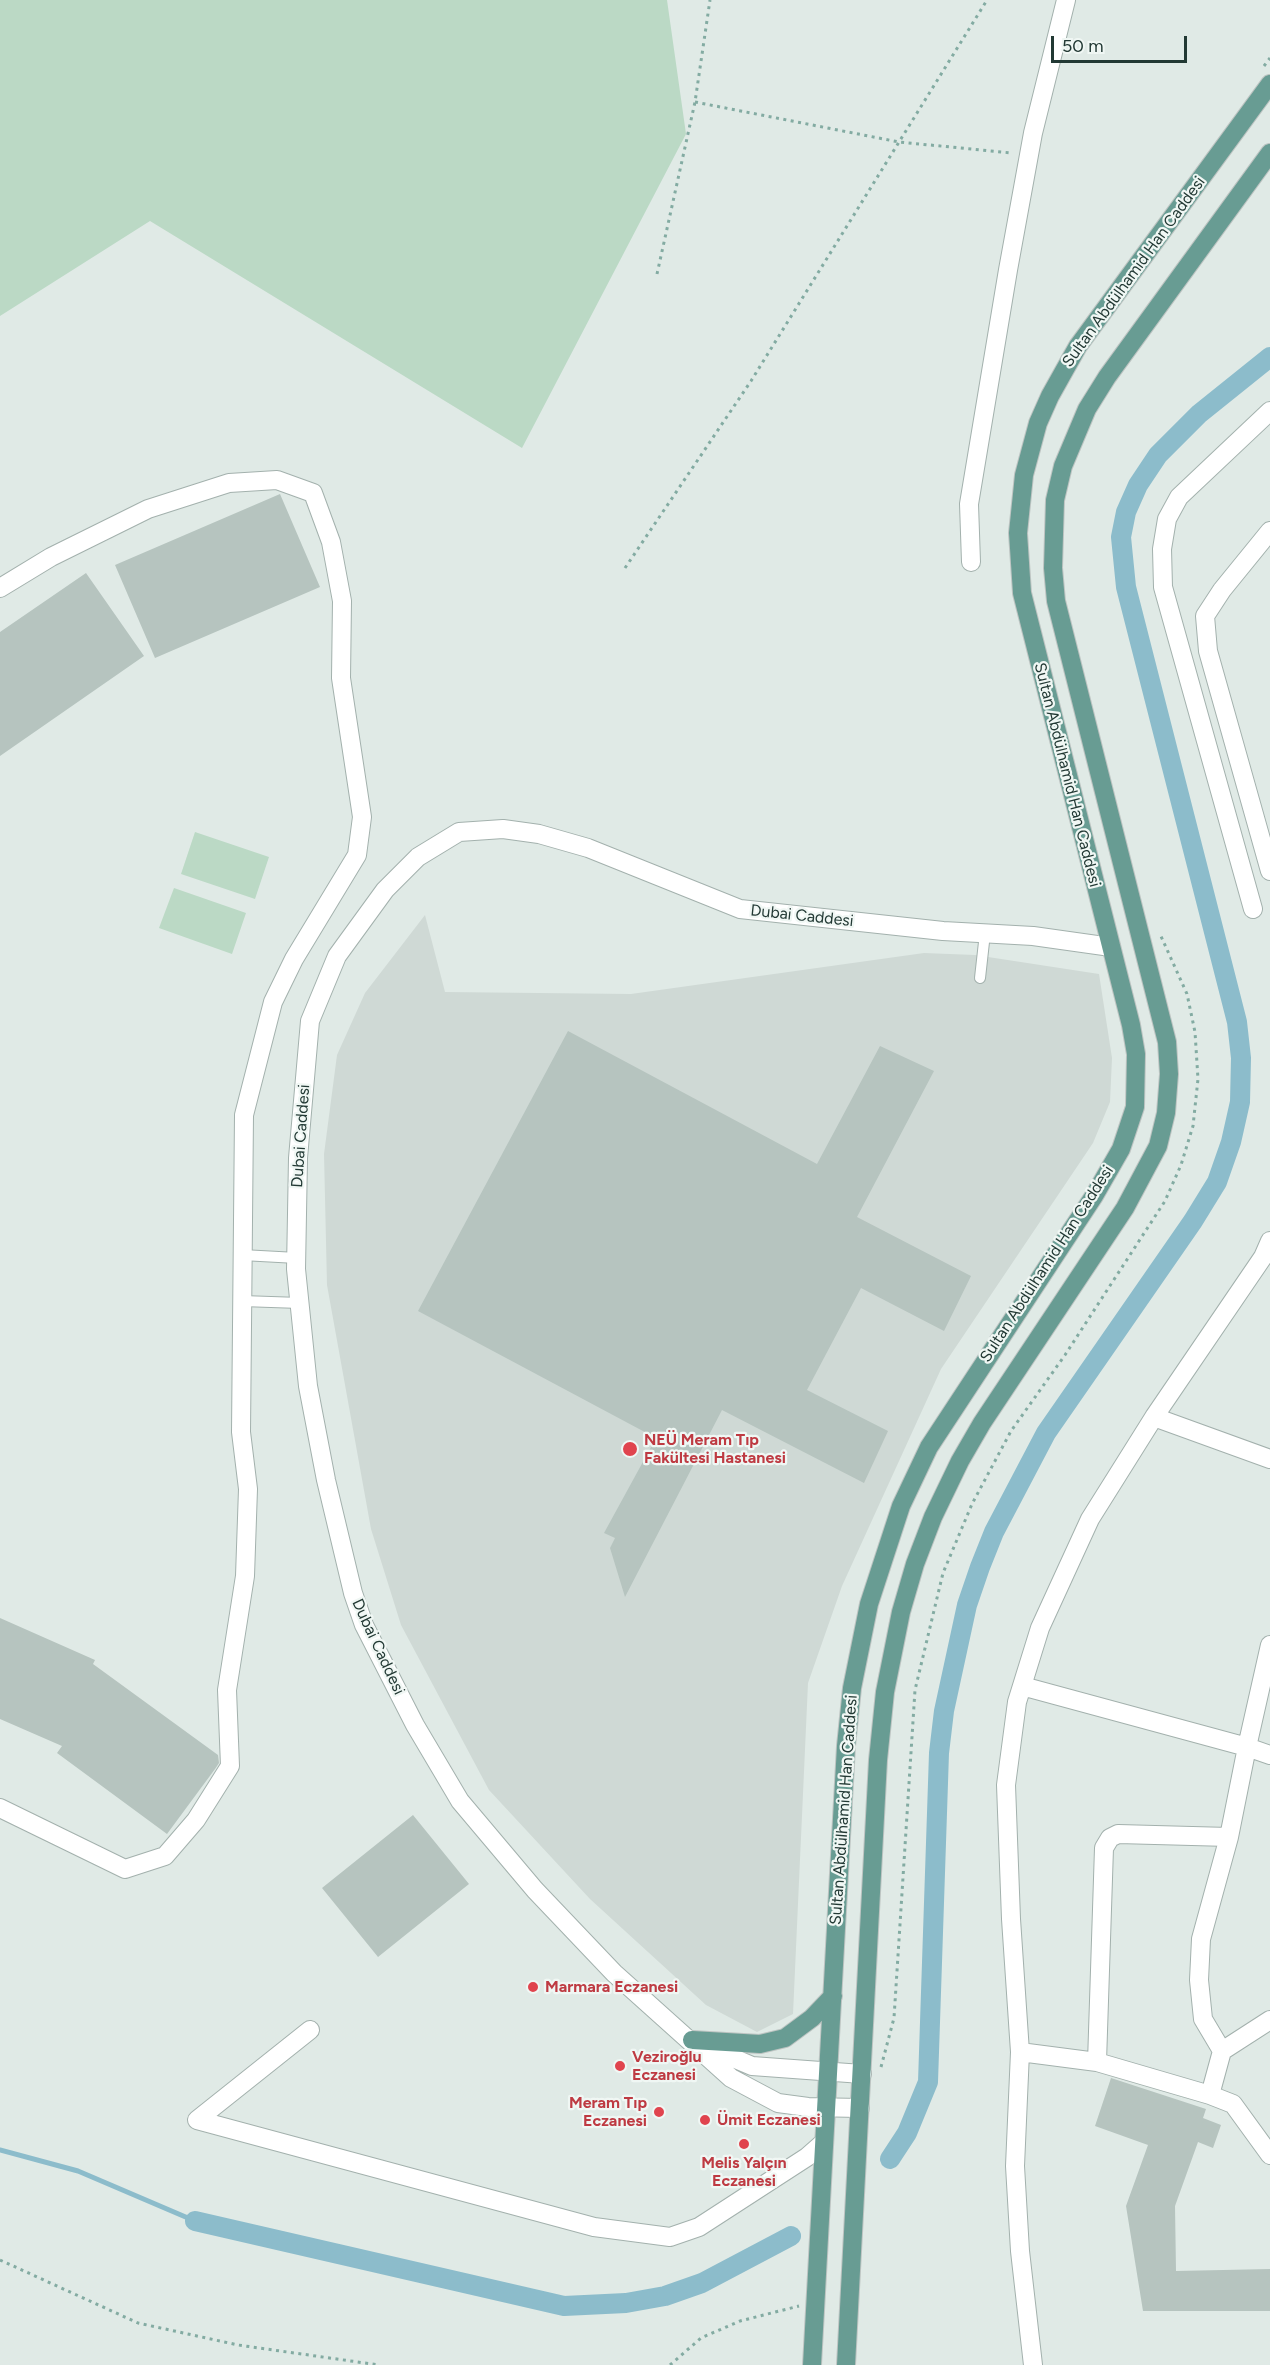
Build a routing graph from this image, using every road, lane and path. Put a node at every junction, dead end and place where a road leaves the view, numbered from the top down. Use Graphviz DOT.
graph roads {
  1 [pos="710,0"];
  2 [pos="987,0"];
  3 [pos="1066,0"];
  4 [pos="1270,58"];
  5 [pos="1264,79"];
  6 [pos="695,102"];
  7 [pos="899,142"];
  8 [pos="1270,153"];
  9 [pos="1029,154"];
  10 [pos="657,274"];
  11 [pos="1270,411"];
  12 [pos="1270,531"];
  13 [pos="970,562"];
  14 [pos="625,568"];
  15 [pos="0,588"];
  16 [pos="1270,871"];
  17 [pos="1253,909"];
  18 [pos="985,933"];
  19 [pos="1111,947"];
  20 [pos="980,978"];
  21 [pos="1270,1241"];
  22 [pos="242,1255"];
  23 [pos="297,1258"];
  24 [pos="242,1301"];
  25 [pos="300,1303"];
  26 [pos="1154,1417"];
  27 [pos="1270,1460"];
  28 [pos="1270,1645"];
  29 [pos="1022,1686"];
  30 [pos="1247,1747"];
  31 [pos="1270,1755"];
  32 [pos="0,1808"];
  33 [pos="1229,1837"];
  34 [pos="833,1996"];
  35 [pos="1270,2020"];
  36 [pos="310,2030"];
  37 [pos="692,2040"];
  38 [pos="1222,2051"];
  39 [pos="1020,2052"];
  40 [pos="1097,2062"];
  41 [pos="829,2073"];
  42 [pos="862,2074"];
  43 [pos="1210,2095"];
  44 [pos="826,2108"];
  45 [pos="860,2108"];
  46 [pos="824,2142"];
  47 [pos="1270,2155"];
  48 [pos="0,2260"];
  49 [pos="801,2295"];
  50 [pos="379,2365"];
  51 [pos="670,2365"];
  52 [pos="812,2365"];
  53 [pos="846,2365"];
  54 [pos="1033,2365"];
  1 -- 6 [label="path"];
  2 -- 7 [label="path"];
  3 -- 9 [label="street"];
  4 -- 5 [label="path"];
  5 -- 19 [label="main road, Sultan Abdülhamid Han Caddesi"];
  6 -- 7 [label="path"];
  6 -- 10 [label="path"];
  7 -- 9 [label="path"];
  7 -- 14 [label="path"];
  8 -- 42 [label="main road, Sultan Abdülhamid Han Caddesi"];
  9 -- 13 [label="street"];
  11 -- 17 [label="street"];
  12 -- 16 [label="street"];
  15 -- 22 [label="street"];
  18 -- 19 [label="street, Dubai Caddesi"];
  18 -- 20 [label="lane"];
  18 -- 23 [label="street, Dubai Caddesi"];
  19 -- 34 [label="main road, Sultan Abdülhamid Han Caddesi"];
  21 -- 26 [label="street"];
  22 -- 23 [label="lane"];
  22 -- 24 [label="street"];
  23 -- 25 [label="street, Dubai Caddesi"];
  24 -- 25 [label="lane"];
  24 -- 32 [label="street"];
  25 -- 37 [label="street, Dubai Caddesi"];
  26 -- 27 [label="street"];
  26 -- 29 [label="street"];
  28 -- 30 [label="street"];
  29 -- 30 [label="street"];
  29 -- 39 [label="street"];
  30 -- 31 [label="street"];
  30 -- 33 [label="street"];
  33 -- 38 [label="street"];
  33 -- 40 [label="street"];
  34 -- 37 [label="main road"];
  34 -- 41 [label="main road, Sultan Abdülhamid Han Caddesi"];
  35 -- 38 [label="street"];
  36 -- 46 [label="street"];
  37 -- 41 [label="street, Dubai Caddesi"];
  37 -- 44 [label="street, Dubai Caddesi"];
  38 -- 43 [label="street"];
  39 -- 40 [label="street"];
  39 -- 54 [label="street"];
  40 -- 43 [label="street"];
  41 -- 42 [label="street, Dubai Caddesi"];
  41 -- 44 [label="main road, Sultan Abdülhamid Han Caddesi"];
  42 -- 45 [label="main road, Sultan Abdülhamid Han Caddesi"];
  43 -- 47 [label="street"];
  44 -- 45 [label="street, Dubai Caddesi"];
  44 -- 46 [label="main road, Sultan Abdülhamid Han Caddesi"];
  45 -- 53 [label="main road, Sultan Abdülhamid Han Caddesi"];
  46 -- 52 [label="main road, Sultan Abdülhamid Han Caddesi"];
  48 -- 50 [label="path"];
  49 -- 51 [label="path"];
}
